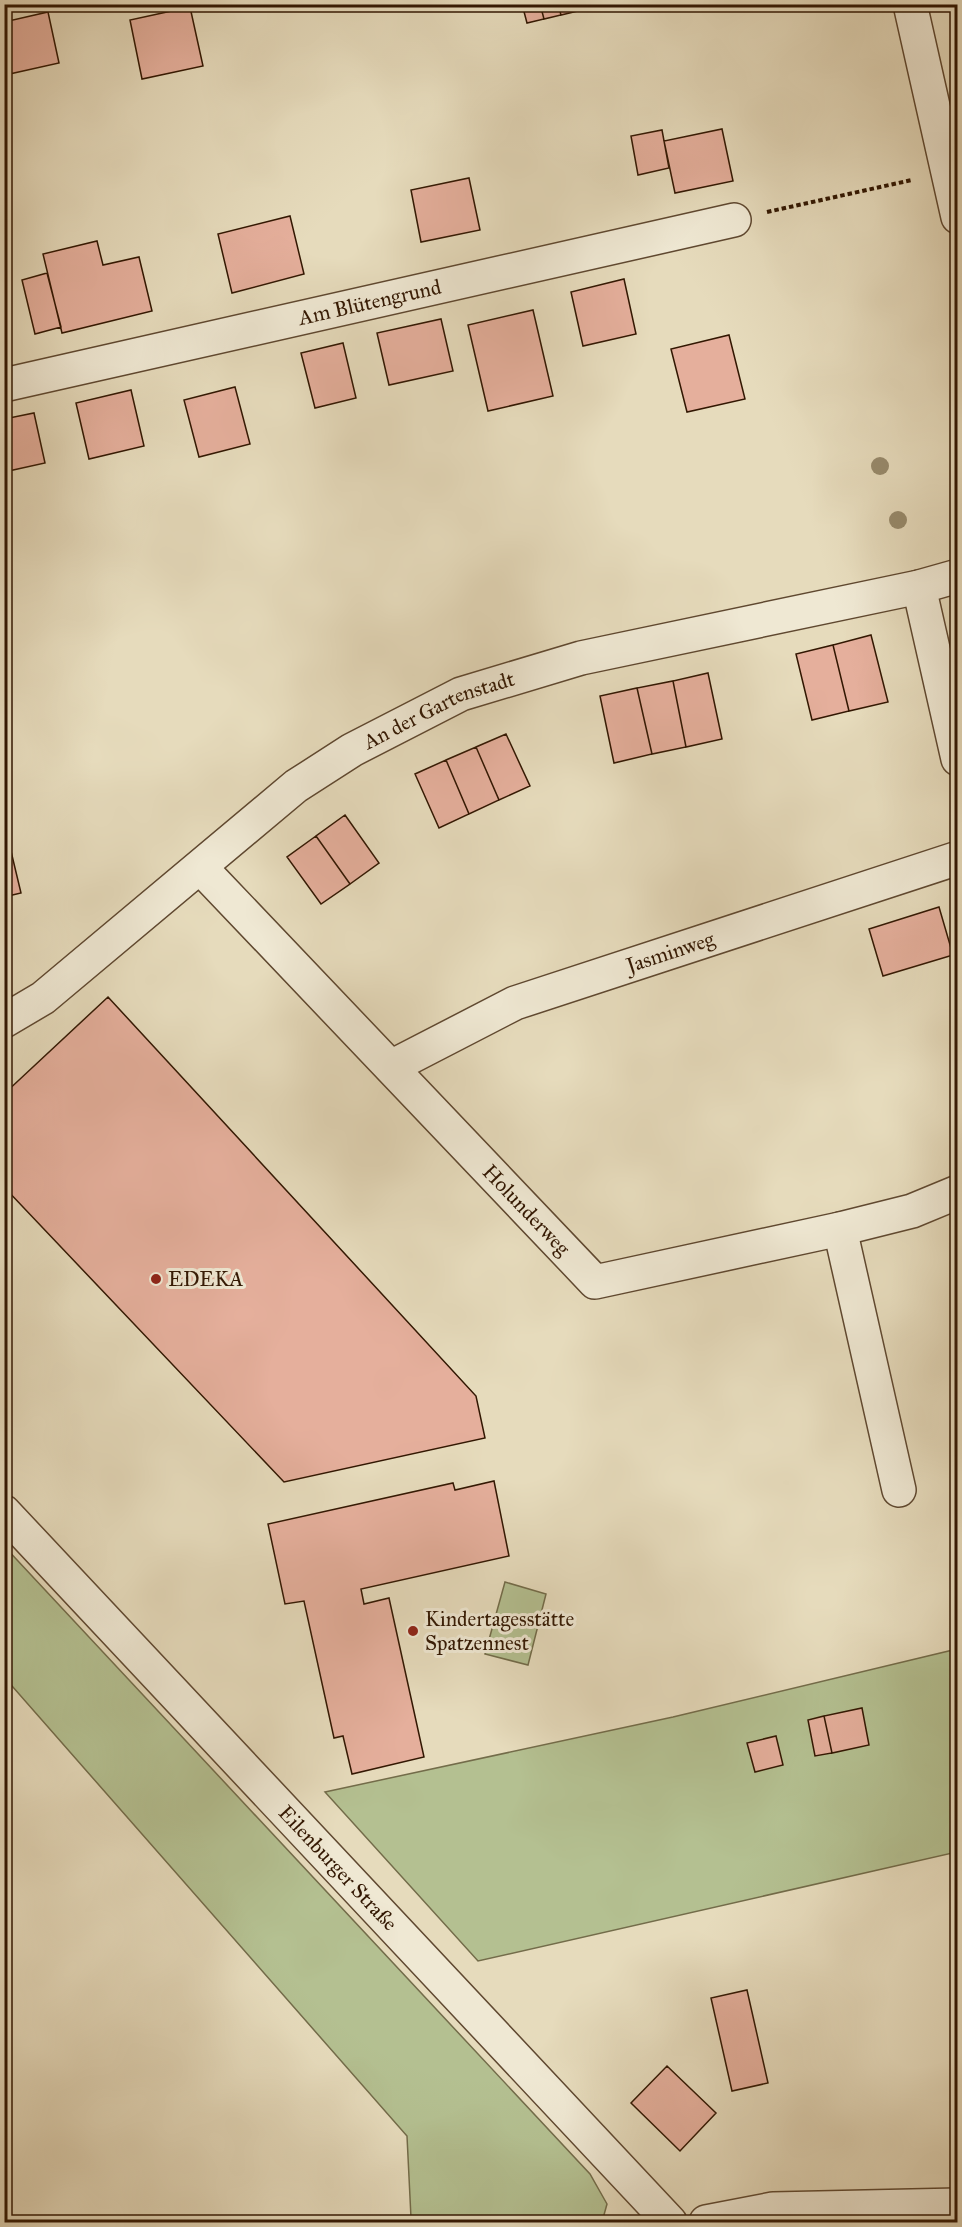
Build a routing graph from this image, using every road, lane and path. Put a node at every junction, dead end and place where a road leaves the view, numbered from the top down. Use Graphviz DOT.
graph roads {
  1 [pos="910,4"];
  2 [pos="946,173"];
  3 [pos="957,217"];
  4 [pos="734,220"];
  5 [pos="4,385"];
  6 [pos="957,576"];
  7 [pos="919,587"];
  8 [pos="936,657"];
  9 [pos="957,693"];
  10 [pos="957,759"];
  11 [pos="957,858"];
  12 [pos="201,868"];
  13 [pos="4,1021"];
  14 [pos="392,1067"];
  15 [pos="957,1192"];
  16 [pos="840,1229"];
  17 [pos="899,1491"];
  18 [pos="4,1512"];
  19 [pos="957,2205"];
  20 [pos="670,2223"];
  21 [pos="706,2223"];
  1 -- 2 [label="street"];
  2 -- 3 [label="street"];
  2 -- 4 [label="path"];
  4 -- 5 [label="street, Am Blütengrund"];
  6 -- 7 [label="street, An der Gartenstadt"];
  7 -- 8 [label="street"];
  7 -- 12 [label="street, An der Gartenstadt"];
  8 -- 9 [label="street"];
  8 -- 10 [label="street"];
  11 -- 14 [label="street, Jasminweg"];
  12 -- 13 [label="street, An der Gartenstadt"];
  12 -- 14 [label="street, Holunderweg"];
  14 -- 16 [label="street, Holunderweg"];
  15 -- 16 [label="street, Holunderweg"];
  16 -- 17 [label="street"];
  18 -- 20 [label="street, Eilenburger Straße"];
  19 -- 21 [label="street"];
}
